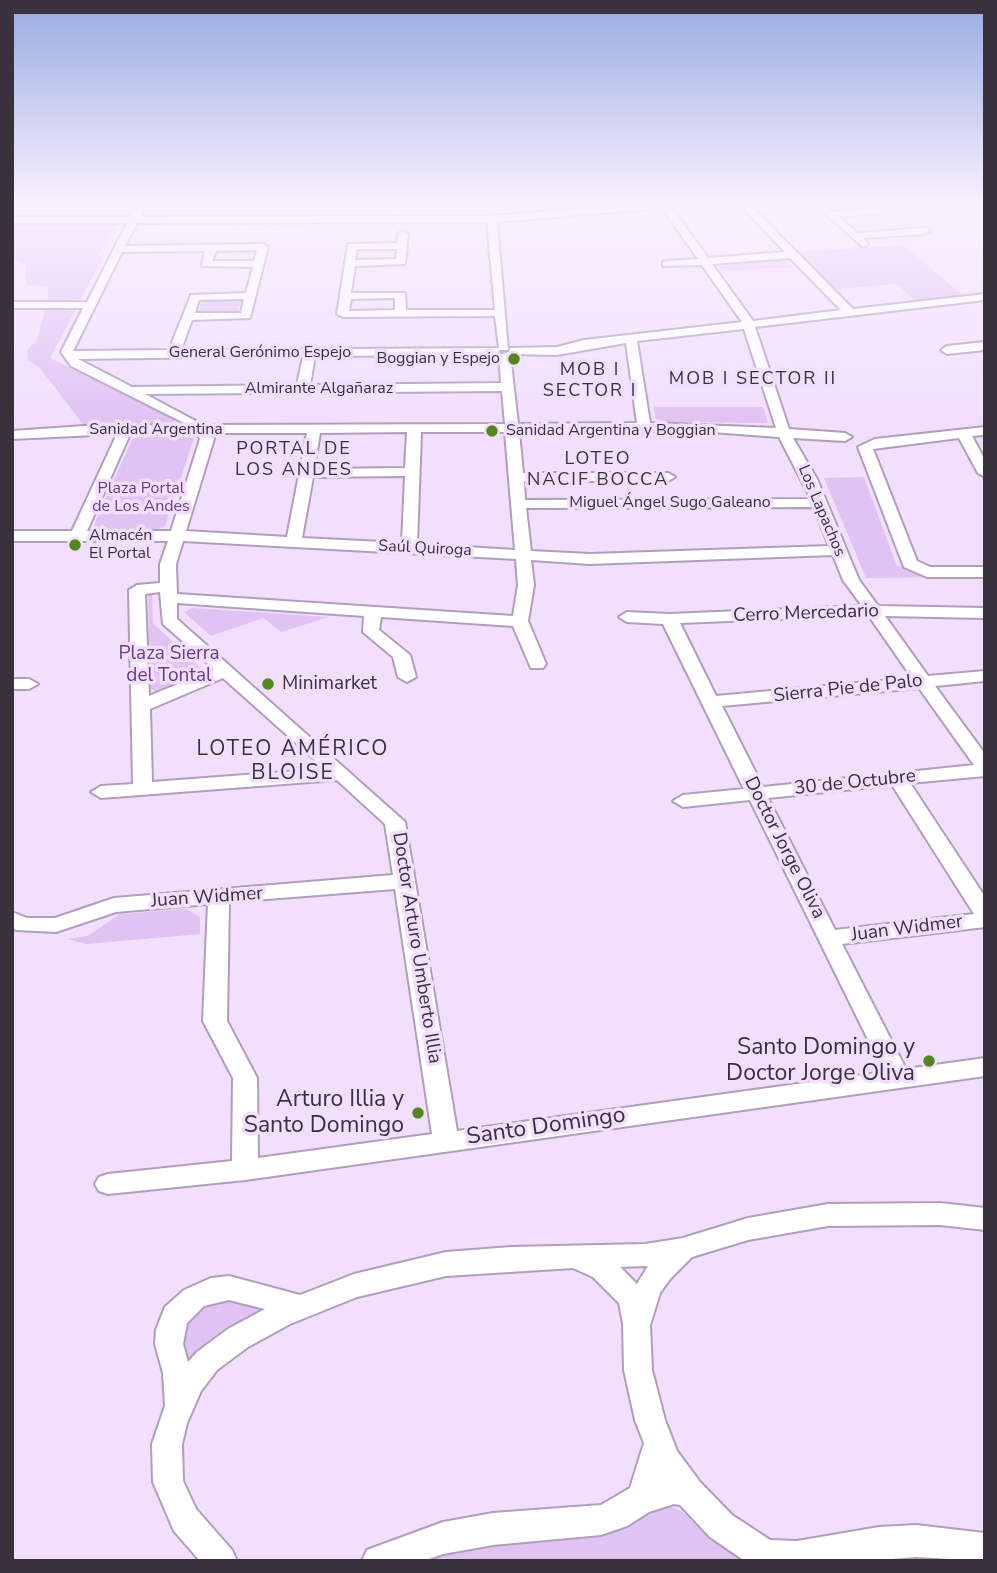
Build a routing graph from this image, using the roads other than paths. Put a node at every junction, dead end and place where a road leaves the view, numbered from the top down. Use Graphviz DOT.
graph roads {
  1 [pos="104,277"];
  2 [pos="255,277"];
  3 [pos="348,277"];
  4 [pos="497,277"];
  5 [pos="715,277"];
  6 [pos="814,277"];
  7 [pos="250,296"];
  8 [pos="345,296"];
  9 [pos="985,298"];
  10 [pos="90,305"];
  11 [pos="13,306"];
  12 [pos="849,312"];
  13 [pos="501,313"];
  14 [pos="400,314"];
  15 [pos="188,317"];
  16 [pos="748,324"];
  17 [pos="631,338"];
  18 [pos="985,346"];
  19 [pos="947,350"];
  20 [pos="504,351"];
  21 [pos="310,353"];
  22 [pos="174,354"];
  23 [pos="68,355"];
  24 [pos="509,387"];
  25 [pos="303,389"];
  26 [pos="130,390"];
  27 [pos="644,427"];
  28 [pos="414,428"];
  29 [pos="514,428"];
  30 [pos="314,429"];
  31 [pos="125,430"];
  32 [pos="201,430"];
  33 [pos="985,431"];
  34 [pos="784,433"];
  35 [pos="964,434"];
  36 [pos="12,435"];
  37 [pos="845,437"];
  38 [pos="412,472"];
  39 [pos="306,473"];
  40 [pos="985,473"];
  41 [pos="518,477"];
  42 [pos="668,477"];
  43 [pos="819,503"];
  44 [pos="520,504"];
  45 [pos="12,536"];
  46 [pos="78,536"];
  47 [pos="177,536"];
  48 [pos="294,542"];
  49 [pos="409,548"];
  50 [pos="837,550"];
  51 [pos="524,555"];
  52 [pos="985,572"];
  53 [pos="167,593"];
  54 [pos="373,611"];
  55 [pos="873,611"];
  56 [pos="985,612"];
  57 [pos="627,617"];
  58 [pos="669,619"];
  59 [pos="520,621"];
  60 [pos="537,664"];
  61 [pos="226,670"];
  62 [pos="985,676"];
  63 [pos="407,677"];
  64 [pos="923,681"];
  65 [pos="711,702"];
  66 [pos="139,707"];
  67 [pos="985,769"];
  68 [pos="340,774"];
  69 [pos="898,779"];
  70 [pos="143,789"];
  71 [pos="100,792"];
  72 [pos="757,793"];
  73 [pos="683,801"];
  74 [pos="406,881"];
  75 [pos="219,897"];
  76 [pos="985,914"];
  77 [pos="12,919"];
  78 [pos="985,920"];
  79 [pos="829,938"];
  80 [pos="985,1067"];
  81 [pos="898,1077"];
  82 [pos="446,1141"];
  83 [pos="245,1170"];
  84 [pos="108,1184"];
  85 [pos="985,1207"];
  86 [pos="940,1213"];
  87 [pos="985,1219"];
  88 [pos="683,1249"];
  89 [pos="579,1258"];
  90 [pos="301,1307"];
  91 [pos="636,1325"];
  92 [pos="178,1404"];
  93 [pos="659,1441"];
  94 [pos="689,1493"];
  95 [pos="641,1499"];
  96 [pos="985,1549"];
  97 [pos="767,1558"];
  98 [pos="221,1561"];
  99 [pos="378,1561"];
  1 -- 10 [label="street"];
  2 -- 7 [label="street"];
  3 -- 8 [label="street"];
  4 -- 13 [label="street"];
  5 -- 16 [label="street, Los Lapachos"];
  6 -- 12 [label="street"];
  7 -- 15 [label="street"];
  7 -- 15 [label="street"];
  8 -- 14 [label="street"];
  8 -- 14 [label="street"];
  9 -- 12 [label="street, General Gerónimo Espejo"];
  10 -- 11 [label="street"];
  10 -- 23 [label="street"];
  12 -- 16 [label="street, General Gerónimo Espejo"];
  13 -- 14 [label="street"];
  13 -- 20 [label="street"];
  15 -- 22 [label="street"];
  16 -- 17 [label="street, General Gerónimo Espejo"];
  16 -- 34 [label="street, Los Lapachos"];
  17 -- 20 [label="street, General Gerónimo Espejo"];
  17 -- 27 [label="street"];
  18 -- 19 [label="street"];
  20 -- 21 [label="street, General Gerónimo Espejo"];
  20 -- 24 [label="street"];
  21 -- 22 [label="street, General Gerónimo Espejo"];
  21 -- 25 [label="street"];
  22 -- 23 [label="street, General Gerónimo Espejo"];
  23 -- 26 [label="street"];
  24 -- 25 [label="street, Almirante Algañaraz"];
  24 -- 29 [label="street"];
  25 -- 26 [label="street, Almirante Algañaraz"];
  26 -- 32 [label="street"];
  27 -- 29 [label="street, Sanidad Argentina"];
  27 -- 34 [label="street, Sanidad Argentina"];
  28 -- 29 [label="street, Sanidad Argentina"];
  28 -- 30 [label="street, Sanidad Argentina"];
  28 -- 38 [label="street"];
  29 -- 41 [label="street"];
  30 -- 32 [label="street, Sanidad Argentina"];
  30 -- 39 [label="street"];
  31 -- 32 [label="street, Sanidad Argentina"];
  31 -- 36 [label="street, Sanidad Argentina"];
  31 -- 46 [label="street"];
  32 -- 47 [label="street, Doctor Arturo Umberto Illia"];
  33 -- 35 [label="street"];
  34 -- 37 [label="street, Sanidad Argentina"];
  34 -- 43 [label="street, Los Lapachos"];
  35 -- 40 [label="street"];
  35 -- 52 [label="street"];
  38 -- 39 [label="street"];
  38 -- 49 [label="street"];
  39 -- 48 [label="street"];
  41 -- 42 [label="street"];
  41 -- 44 [label="street"];
  43 -- 44 [label="street, Miguel Ángel Sugo Galeano"];
  43 -- 50 [label="street, Los Lapachos"];
  44 -- 51 [label="street"];
  45 -- 46 [label="street, Saúl Quiroga"];
  46 -- 47 [label="street, Saúl Quiroga"];
  47 -- 48 [label="street, Saúl Quiroga"];
  47 -- 53 [label="street, Doctor Arturo Umberto Illia"];
  48 -- 49 [label="street, Saúl Quiroga"];
  49 -- 51 [label="street, Saúl Quiroga"];
  50 -- 51 [label="street, Saúl Quiroga"];
  50 -- 55 [label="street, Los Lapachos"];
  51 -- 59 [label="street"];
  53 -- 54 [label="street"];
  53 -- 61 [label="street, Doctor Arturo Umberto Illia"];
  53 -- 66 [label="street"];
  54 -- 59 [label="street"];
  54 -- 63 [label="street"];
  55 -- 56 [label="street, Cerro Mercedario"];
  55 -- 58 [label="street, Cerro Mercedario"];
  55 -- 64 [label="street, Los Lapachos"];
  57 -- 58 [label="street, Cerro Mercedario"];
  58 -- 65 [label="street, Doctor Jorge Oliva"];
  59 -- 60 [label="street"];
  61 -- 66 [label="street"];
  61 -- 68 [label="street, Doctor Arturo Umberto Illia"];
  62 -- 64 [label="street, Sierra Pie de Palo"];
  64 -- 65 [label="street, Sierra Pie de Palo"];
  64 -- 67 [label="street, Los Lapachos"];
  65 -- 72 [label="street, Doctor Jorge Oliva"];
  66 -- 70 [label="street"];
  67 -- 69 [label="street, 30 de Octubre"];
  68 -- 70 [label="street"];
  68 -- 74 [label="street, Doctor Arturo Umberto Illia"];
  69 -- 72 [label="street, 30 de Octubre"];
  69 -- 76 [label="street"];
  70 -- 71 [label="street"];
  72 -- 73 [label="street, 30 de Octubre"];
  72 -- 79 [label="street, Doctor Jorge Oliva"];
  74 -- 75 [label="street, Juan Widmer"];
  74 -- 82 [label="street, Doctor Arturo Umberto Illia"];
  75 -- 77 [label="street, Juan Widmer"];
  75 -- 83 [label="street"];
  78 -- 79 [label="street, Juan Widmer"];
  79 -- 81 [label="street, Doctor Jorge Oliva"];
  80 -- 81 [label="street, Santo Domingo"];
  81 -- 82 [label="street, Santo Domingo"];
  82 -- 83 [label="street, Santo Domingo"];
  83 -- 84 [label="street, Santo Domingo"];
  85 -- 86 [label="street"];
  86 -- 87 [label="street"];
  86 -- 88 [label="street"];
  88 -- 89 [label="street"];
  88 -- 91 [label="street"];
  89 -- 90 [label="street"];
  89 -- 91 [label="street"];
  90 -- 92 [label="street"];
  90 -- 92 [label="street"];
  91 -- 93 [label="street"];
  92 -- 98 [label="street"];
  93 -- 94 [label="street"];
  93 -- 95 [label="street"];
  94 -- 95 [label="street"];
  94 -- 97 [label="street"];
  95 -- 99 [label="street"];
  96 -- 97 [label="street"];
}
